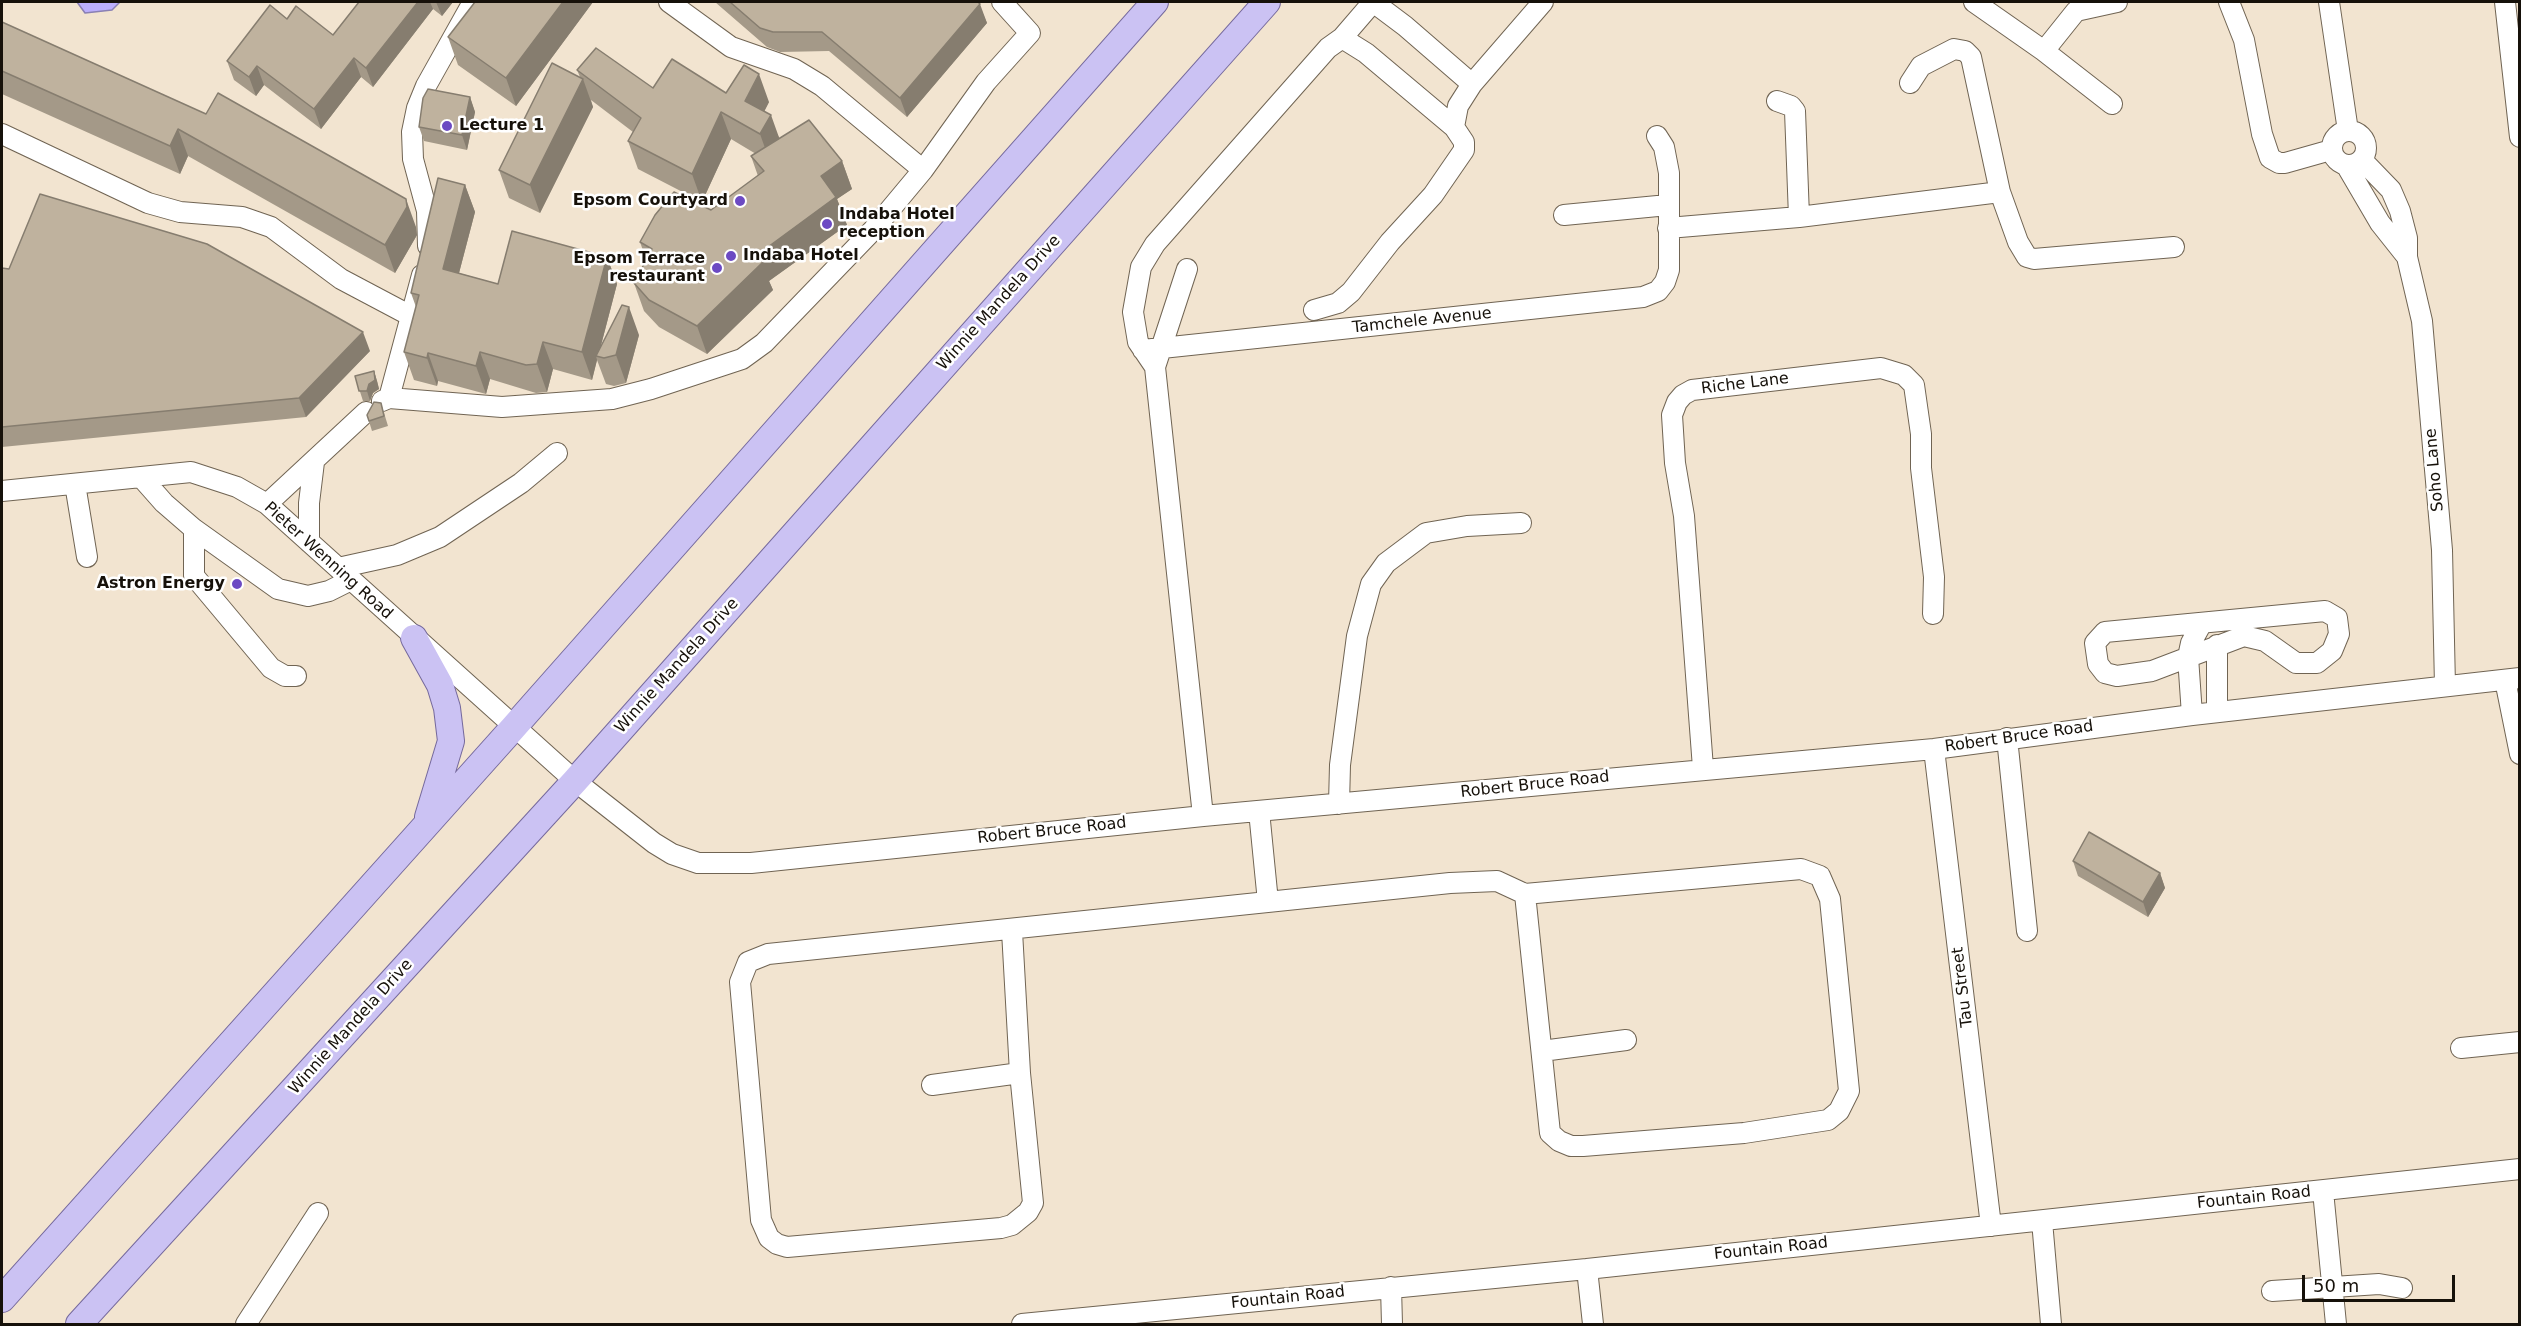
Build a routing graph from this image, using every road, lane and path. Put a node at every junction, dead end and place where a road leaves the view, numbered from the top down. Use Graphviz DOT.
graph roads {
  1 [pos="473,2"];
  2 [pos="669,2"];
  3 [pos="1002,2"];
  4 [pos="1155,2"];
  5 [pos="1267,2"];
  6 [pos="1373,2"];
  7 [pos="1974,2"];
  8 [pos="2117,2"];
  9 [pos="2229,2"];
  10 [pos="2329,2"];
  11 [pos="2505,2"];
  12 [pos="1531,6"];
  13 [pos="2074,6"];
  14 [pos="1342,38"];
  15 [pos="2044,51"];
  16 [pos="1910,83"];
  17 [pos="1472,84"];
  18 [pos="1777,100"];
  19 [pos="2112,105"];
  20 [pos="1454,127"];
  21 [pos="2348,131"];
  22 [pos="2,134"];
  23 [pos="1657,136"];
  24 [pos="2520,137"];
  25 [pos="2331,150"];
  26 [pos="2354,162"];
  27 [pos="923,170"];
  28 [pos="2000,192"];
  29 [pos="1668,205"];
  30 [pos="1564,215"];
  31 [pos="1799,217"];
  32 [pos="1668,228"];
  33 [pos="2174,247"];
  34 [pos="2407,257"];
  35 [pos="1187,269"];
  36 [pos="1314,310"];
  37 [pos="409,315"];
  38 [pos="1153,356"];
  39 [pos="379,404"];
  40 [pos="557,453"];
  41 [pos="314,462"];
  42 [pos="141,477"];
  43 [pos="75,484"];
  44 [pos="2,491"];
  45 [pos="267,504"];
  46 [pos="1521,523"];
  47 [pos="194,529"];
  48 [pos="309,542"];
  49 [pos="87,557"];
  50 [pos="344,574"];
  51 [pos="1933,614"];
  52 [pos="2202,623"];
  53 [pos="414,638"];
  54 [pos="2217,645"];
  55 [pos="2188,657"];
  56 [pos="296,676"];
  57 [pos="2512,679"];
  58 [pos="2445,686"];
  59 [pos="2217,712"];
  60 [pos="2193,715"];
  61 [pos="513,728"];
  62 [pos="2007,738"];
  63 [pos="1934,749"];
  64 [pos="2520,754"];
  65 [pos="1703,768"];
  66 [pos="575,781"];
  67 [pos="1338,804"];
  68 [pos="1259,811"];
  69 [pos="1203,816"];
  70 [pos="425,826"];
  71 [pos="1525,894"];
  72 [pos="1268,902"];
  73 [pos="1012,931"];
  74 [pos="2027,931"];
  75 [pos="1626,1040"];
  76 [pos="2520,1042"];
  77 [pos="2461,1048"];
  78 [pos="1542,1051"];
  79 [pos="1020,1073"];
  80 [pos="932,1085"];
  81 [pos="2520,1169"];
  82 [pos="2323,1191"];
  83 [pos="318,1213"];
  84 [pos="2042,1221"];
  85 [pos="1991,1226"];
  86 [pos="1587,1269"];
  87 [pos="2332,1286"];
  88 [pos="1391,1287"];
  89 [pos="2402,1288"];
  90 [pos="2271,1291"];
  91 [pos="2,1299"];
  92 [pos="79,1324"];
  93 [pos="246,1324"];
  94 [pos="1022,1324"];
  95 [pos="1392,1324"];
  96 [pos="1593,1324"];
  97 [pos="2050,1324"];
  98 [pos="2336,1324"];
  1 -- 37 [label="street"];
  2 -- 27 [label="street"];
  3 -- 27 [label="street"];
  4 -- 61 [label="main road"];
  5 -- 66 [label="main road, Winnie Mandela Drive"];
  6 -- 14 [label="street"];
  6 -- 17 [label="street"];
  7 -- 15 [label="street"];
  8 -- 13 [label="street"];
  9 -- 25 [label="street"];
  10 -- 21 [label="street"];
  11 -- 24 [label="street"];
  12 -- 17 [label="street"];
  13 -- 15 [label="street"];
  14 -- 20 [label="street"];
  14 -- 38 [label="street"];
  15 -- 19 [label="street"];
  16 -- 28 [label="street"];
  17 -- 20 [label="street"];
  18 -- 31 [label="street"];
  20 -- 36 [label="street"];
  21 -- 25 [label="street"];
  21 -- 26 [label="street"];
  22 -- 37 [label="street"];
  23 -- 29 [label="street"];
  25 -- 26 [label="street"];
  26 -- 34 [label="street, Soho Lane"];
  26 -- 34 [label="street, Soho Lane"];
  27 -- 39 [label="street"];
  28 -- 31 [label="street"];
  28 -- 33 [label="street"];
  29 -- 30 [label="street"];
  29 -- 32 [label="street"];
  31 -- 32 [label="street"];
  32 -- 38 [label="street, Tamchele Avenue"];
  34 -- 58 [label="street, Soho Lane"];
  35 -- 38 [label="street"];
  37 -- 39 [label="street"];
  38 -- 69 [label="street"];
  39 -- 41 [label="street"];
  40 -- 50 [label="street"];
  41 -- 45 [label="street"];
  41 -- 48 [label="street"];
  42 -- 43 [label="street, Pieter Wenning Road"];
  42 -- 45 [label="street, Pieter Wenning Road"];
  42 -- 47 [label="street"];
  43 -- 44 [label="street, Pieter Wenning Road"];
  43 -- 49 [label="street"];
  45 -- 48 [label="street, Pieter Wenning Road"];
  46 -- 67 [label="street"];
  47 -- 50 [label="street"];
  47 -- 56 [label="street"];
  48 -- 50 [label="street, Pieter Wenning Road"];
  50 -- 53 [label="street, Pieter Wenning Road"];
  51 -- 65 [label="street, Riche Lane"];
  52 -- 54 [label="street"];
  52 -- 55 [label="street"];
  52 -- 55 [label="street"];
  53 -- 61 [label="street, Pieter Wenning Road"];
  53 -- 70 [label="main road"];
  54 -- 55 [label="street"];
  54 -- 59 [label="street"];
  55 -- 60 [label="street"];
  57 -- 58 [label="street, Robert Bruce Road"];
  57 -- 64 [label="street"];
  58 -- 59 [label="street, Robert Bruce Road"];
  59 -- 60 [label="street, Robert Bruce Road"];
  60 -- 62 [label="street, Robert Bruce Road"];
  61 -- 66 [label="street, Robert Bruce Road"];
  61 -- 70 [label="main road"];
  62 -- 63 [label="street, Robert Bruce Road"];
  62 -- 74 [label="street"];
  63 -- 65 [label="street, Robert Bruce Road"];
  63 -- 85 [label="street, Tau Street"];
  65 -- 67 [label="street, Robert Bruce Road"];
  66 -- 69 [label="street, Robert Bruce Road"];
  66 -- 92 [label="main road, Winnie Mandela Drive"];
  67 -- 68 [label="street, Robert Bruce Road"];
  68 -- 69 [label="street, Robert Bruce Road"];
  68 -- 72 [label="street"];
  70 -- 91 [label="main road"];
  71 -- 72 [label="street"];
  71 -- 78 [label="street"];
  71 -- 78 [label="street"];
  72 -- 73 [label="street"];
  73 -- 79 [label="street"];
  73 -- 79 [label="street"];
  75 -- 78 [label="street"];
  76 -- 77 [label="street"];
  79 -- 80 [label="street"];
  81 -- 82 [label="street, Fountain Road"];
  82 -- 84 [label="street, Fountain Road"];
  82 -- 87 [label="street"];
  83 -- 93 [label="street"];
  84 -- 85 [label="street, Fountain Road"];
  84 -- 97 [label="street"];
  85 -- 86 [label="street, Fountain Road"];
  86 -- 88 [label="street, Fountain Road"];
  86 -- 96 [label="street"];
  87 -- 89 [label="street"];
  87 -- 90 [label="street"];
  87 -- 98 [label="street"];
  88 -- 94 [label="street, Fountain Road"];
  88 -- 95 [label="street"];
}
